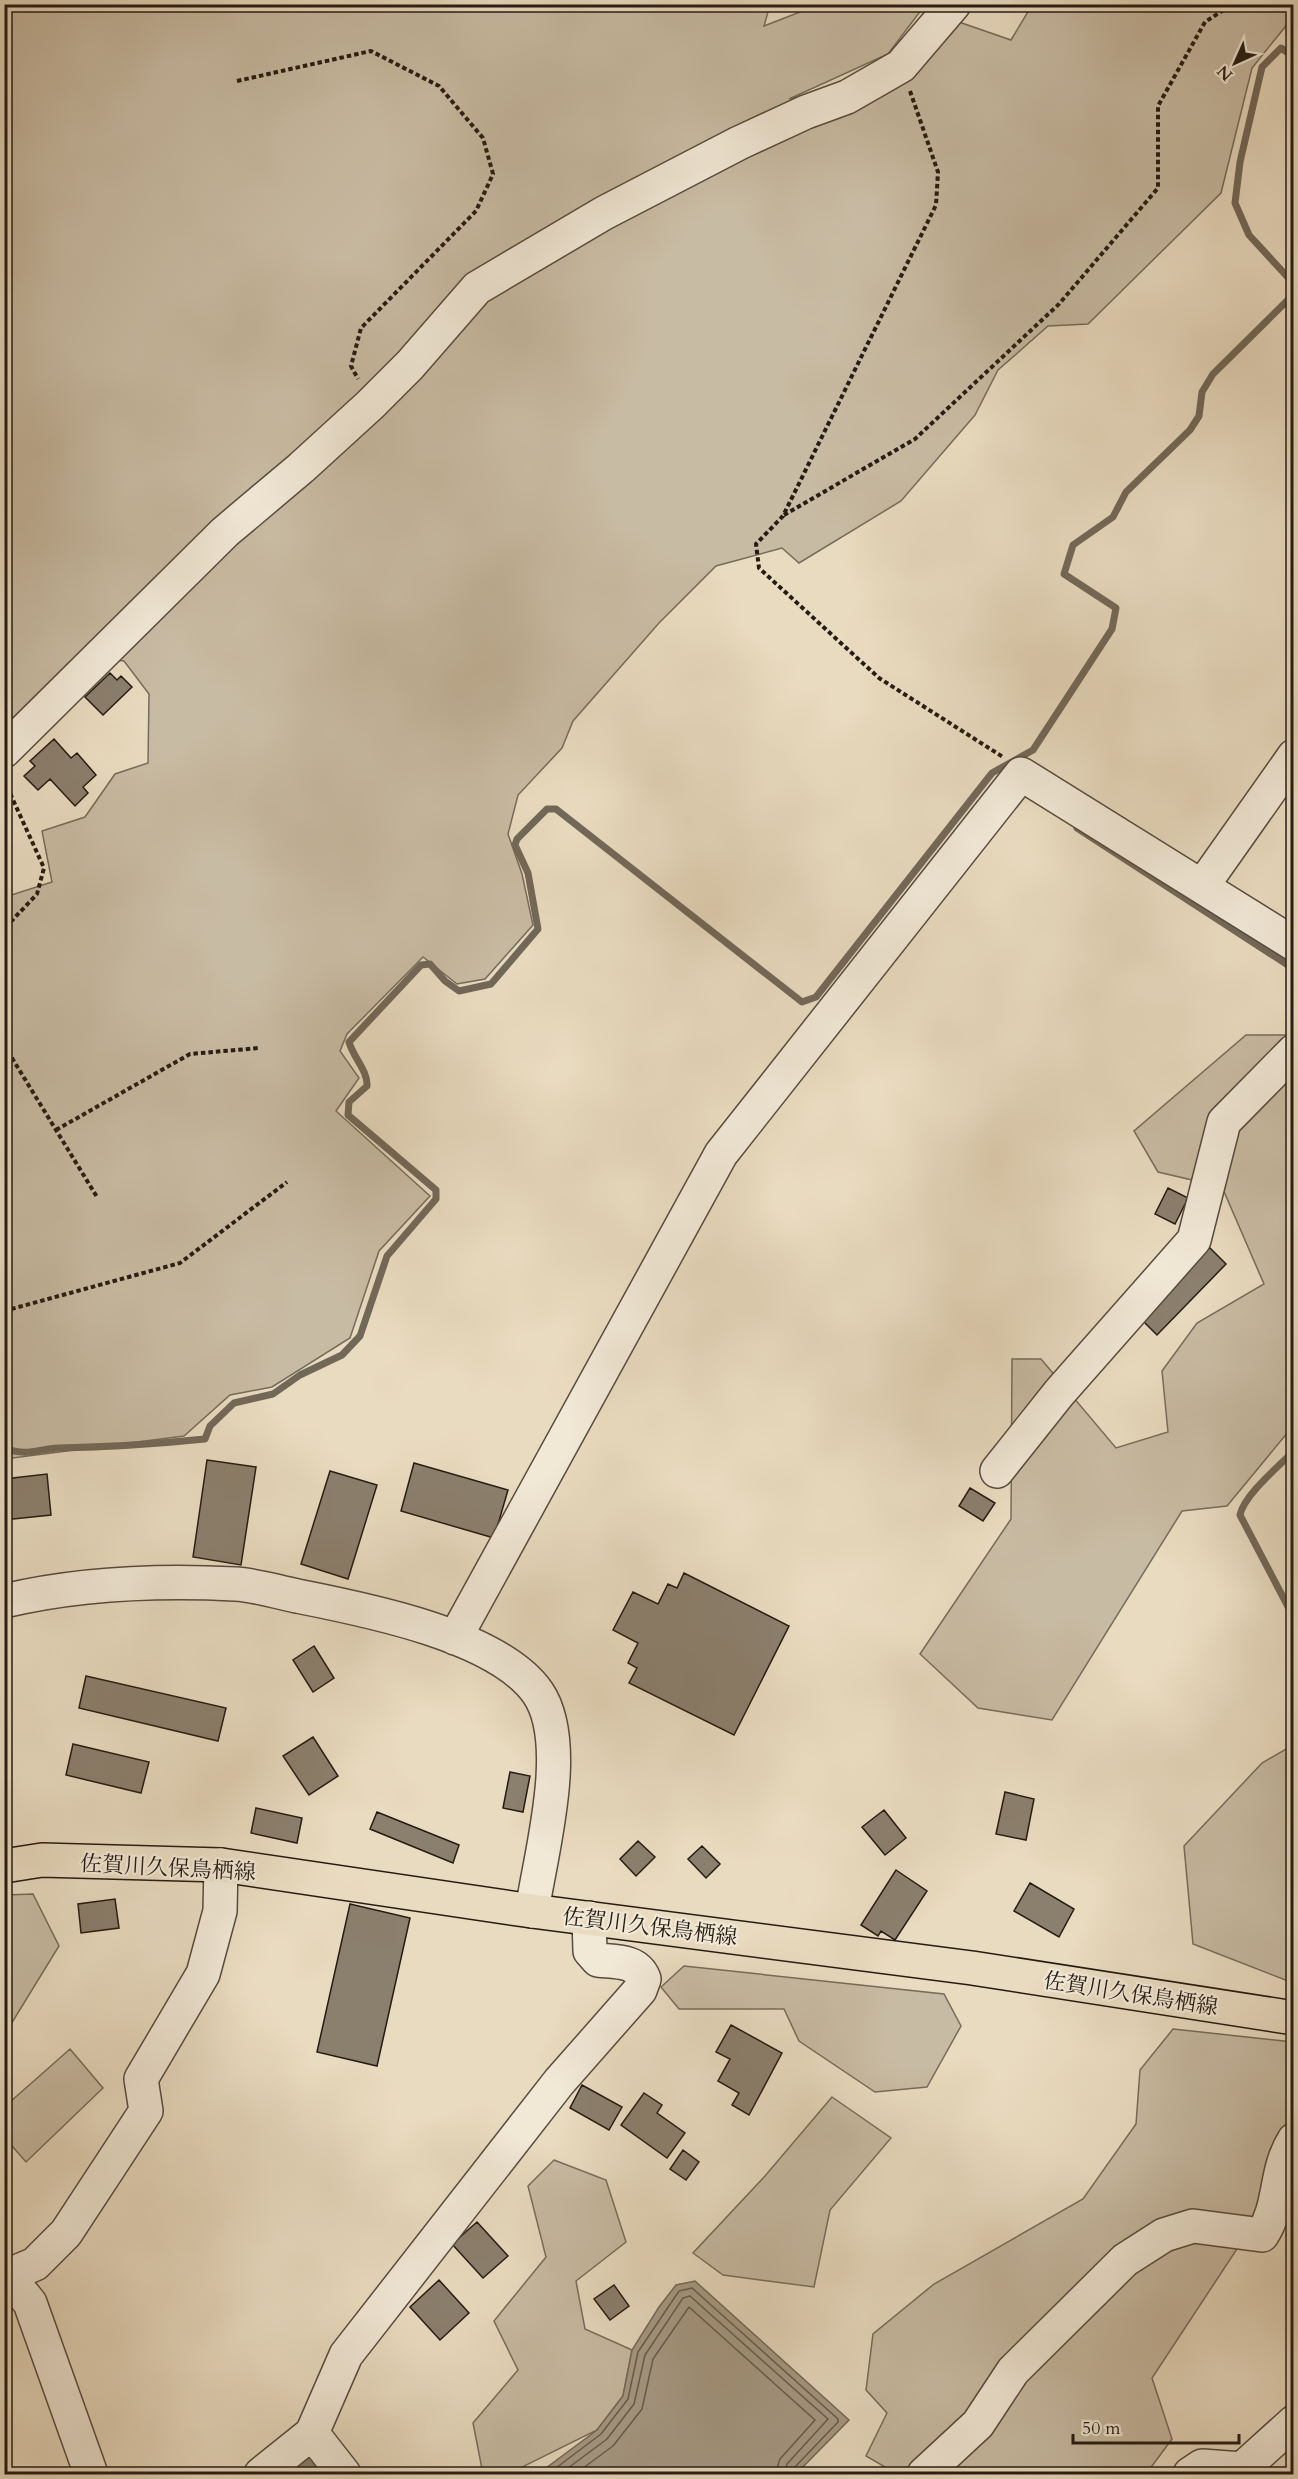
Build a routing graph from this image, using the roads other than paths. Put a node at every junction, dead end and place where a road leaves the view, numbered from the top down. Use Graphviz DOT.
graph roads {
  1 [pos="954,4"];
  2 [pos="4,751"];
  3 [pos="1293,756"];
  4 [pos="1203,885"];
  5 [pos="1293,944"];
  6 [pos="1293,1051"];
  7 [pos="997,1471"];
  8 [pos="4,1601"];
  9 [pos="455,1638"];
  10 [pos="221,1865"];
  11 [pos="4,1866"];
  12 [pos="532,1911"];
  13 [pos="589,1918"];
  14 [pos="1293,2018"];
  15 [pos="1293,2140"];
  16 [pos="6,2274"];
  17 [pos="1293,2422"];
  18 [pos="312,2433"];
  19 [pos="91,2475"];
  20 [pos="261,2475"];
  21 [pos="344,2475"];
  22 [pos="924,2475"];
  23 [pos="1190,2475"];
  1 -- 2 [label="street"];
  3 -- 4 [label="street"];
  4 -- 5 [label="street"];
  4 -- 9 [label="street"];
  6 -- 7 [label="street"];
  8 -- 9 [label="street"];
  9 -- 12 [label="street"];
  10 -- 11 [label="main road, 佐賀川久保鳥栖線"];
  10 -- 12 [label="main road, 佐賀川久保鳥栖線"];
  10 -- 16 [label="street"];
  12 -- 13 [label="main road, 佐賀川久保鳥栖線"];
  13 -- 14 [label="main road, 佐賀川久保鳥栖線"];
  13 -- 18 [label="street"];
  15 -- 22 [label="street"];
  16 -- 19 [label="street"];
  17 -- 23 [label="street"];
  18 -- 20 [label="street"];
  18 -- 21 [label="street"];
}
